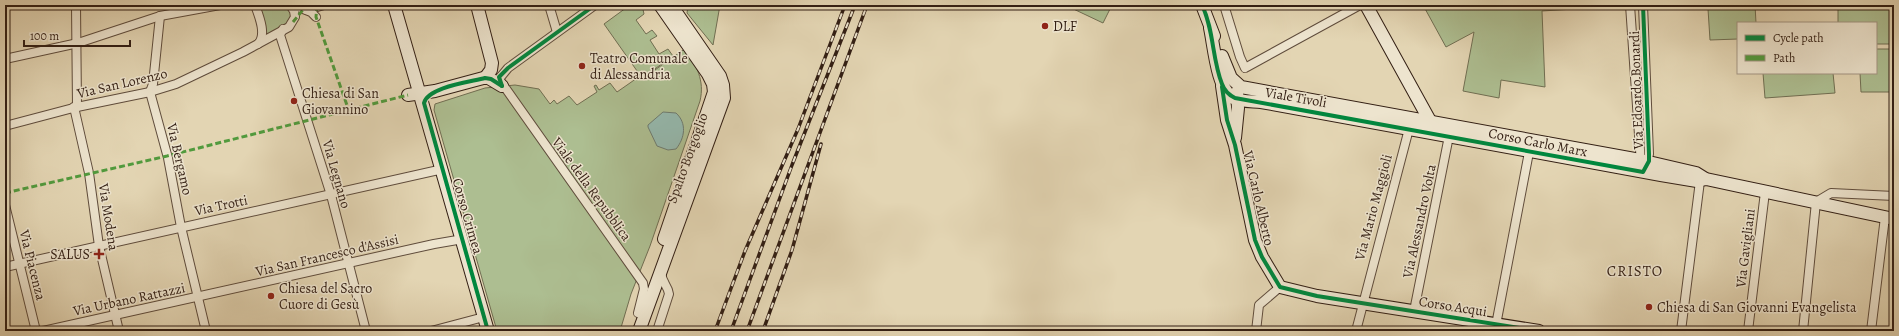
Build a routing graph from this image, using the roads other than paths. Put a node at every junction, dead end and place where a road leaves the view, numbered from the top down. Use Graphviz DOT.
graph roads {
  1 [pos="76,5"];
  2 [pos="220,5"];
  3 [pos="255,5"];
  4 [pos="291,5"];
  5 [pos="324,5"];
  6 [pos="394,5"];
  7 [pos="477,5"];
  8 [pos="549,5"];
  9 [pos="595,5"];
  10 [pos="660,5"];
  11 [pos="671,5"];
  12 [pos="1202,5"];
  13 [pos="1224,5"];
  14 [pos="1360,5"];
  15 [pos="1366,5"];
  16 [pos="1630,5"];
  17 [pos="1643,5"];
  18 [pos="307,10"];
  19 [pos="160,16"];
  20 [pos="316,17"];
  21 [pos="286,28"];
  22 [pos="557,32"];
  23 [pos="78,43"];
  24 [pos="259,44"];
  25 [pos="490,53"];
  26 [pos="5,59"];
  27 [pos="508,68"];
  28 [pos="485,78"];
  29 [pos="1226,81"];
  30 [pos="502,86"];
  31 [pos="435,91"];
  32 [pos="150,92"];
  33 [pos="414,94"];
  34 [pos="1238,99"];
  35 [pos="1261,102"];
  36 [pos="76,107"];
  37 [pos="425,108"];
  38 [pos="1237,118"];
  39 [pos="1411,124"];
  40 [pos="5,126"];
  41 [pos="1430,127"];
  42 [pos="1449,136"];
  43 [pos="1235,145"];
  44 [pos="1530,145"];
  45 [pos="1644,164"];
  46 [pos="443,169"];
  47 [pos="1703,180"];
  48 [pos="1765,192"];
  49 [pos="331,195"];
  50 [pos="1894,196"];
  51 [pos="1816,202"];
  52 [pos="5,205"];
  53 [pos="1889,218"];
  54 [pos="181,227"];
  55 [pos="463,239"];
  56 [pos="99,246"];
  57 [pos="19,264"];
  58 [pos="349,264"];
  59 [pos="5,267"];
  60 [pos="661,271"];
  61 [pos="1280,287"];
  62 [pos="197,297"];
  63 [pos="1364,304"];
  64 [pos="1414,311"];
  65 [pos="638,313"];
  66 [pos="114,315"];
  67 [pos="484,317"];
  68 [pos="1503,327"];
  69 [pos="36,331"];
  70 [pos="43,331"];
  71 [pos="118,331"];
  72 [pos="206,331"];
  73 [pos="366,331"];
  74 [pos="431,331"];
  75 [pos="488,331"];
  76 [pos="631,331"];
  77 [pos="639,331"];
  78 [pos="657,331"];
  79 [pos="1256,331"];
  80 [pos="1356,331"];
  81 [pos="1539,331"];
  82 [pos="1681,331"];
  83 [pos="1748,331"];
  84 [pos="1804,331"];
  85 [pos="1872,331"];
  1 -- 23 [label="street, Via Modena"];
  2 -- 19 [label="street"];
  3 -- 24 [label="street"];
  4 -- 18 [label="street"];
  4 -- 21 [label="street"];
  5 -- 18 [label="street"];
  6 -- 33 [label="main road, Corso Crimea"];
  7 -- 25 [label="main road"];
  8 -- 22 [label="street"];
  9 -- 22 [label="street"];
  10 -- 65 [label="main road, Spalto Borgoglio"];
  11 -- 60 [label="main road, Spalto Borgoglio"];
  12 -- 29 [label="main road"];
  13 -- 14 [label="street"];
  15 -- 41 [label="main road"];
  16 -- 45 [label="street, Via Edoardo Bonardi"];
  17 -- 45 [label="street, Via Edoardo Bonardi"];
  18 -- 20 [label="street"];
  19 -- 23 [label="street"];
  19 -- 32 [label="street, Via Bergamo"];
  21 -- 24 [label="street, Via San Lorenzo"];
  21 -- 49 [label="street, Via Legnano"];
  22 -- 27 [label="street"];
  23 -- 26 [label="street"];
  23 -- 36 [label="street, Via Modena"];
  24 -- 32 [label="street, Via San Lorenzo"];
  25 -- 27 [label="street"];
  25 -- 28 [label="main road"];
  27 -- 30 [label="street"];
  28 -- 30 [label="main road"];
  28 -- 31 [label="main road"];
  29 -- 34 [label="main road"];
  29 -- 39 [label="main road, Viale Tivoli"];
  29 -- 43 [label="main road"];
  30 -- 65 [label="street, Viale della Repubblica"];
  31 -- 33 [label="main road"];
  31 -- 37 [label="main road"];
  32 -- 36 [label="street, Via San Lorenzo"];
  32 -- 54 [label="street, Via Bergamo"];
  33 -- 37 [label="main road, Corso Crimea"];
  34 -- 35 [label="main road, Viale Tivoli"];
  34 -- 38 [label="main road"];
  35 -- 38 [label="main road"];
  35 -- 39 [label="main road, Viale Tivoli"];
  36 -- 40 [label="street, Via San Lorenzo"];
  36 -- 56 [label="street, Via Modena"];
  37 -- 46 [label="main road, Corso Crimea"];
  38 -- 43 [label="main road"];
  39 -- 41 [label="main road, Viale Tivoli"];
  39 -- 63 [label="street, Via Mario Maggioli"];
  41 -- 42 [label="main road, Corso Carlo Marx"];
  41 -- 44 [label="main road, Corso Carlo Marx"];
  42 -- 44 [label="main road, Corso Carlo Marx"];
  42 -- 64 [label="street, Via Alessandro Volta"];
  43 -- 61 [label="main road, Via Carlo Alberto"];
  44 -- 45 [label="main road, Corso Carlo Marx"];
  44 -- 68 [label="street"];
  45 -- 47 [label="main road, Corso Carlo Marx"];
  46 -- 49 [label="street, Via Trotti"];
  46 -- 55 [label="main road, Corso Crimea"];
  47 -- 48 [label="main road, Corso Carlo Marx"];
  47 -- 82 [label="street"];
  48 -- 51 [label="main road, Corso Carlo Marx"];
  48 -- 83 [label="street, Via Gavigliani"];
  49 -- 54 [label="street, Via Trotti"];
  49 -- 58 [label="street, Via Legnano"];
  50 -- 51 [label="street"];
  51 -- 53 [label="main road, Corso Carlo Marx"];
  51 -- 84 [label="street"];
  52 -- 57 [label="street, Via Piacenza"];
  53 -- 85 [label="street"];
  54 -- 56 [label="street, Via Trotti"];
  54 -- 62 [label="street, Via Bergamo"];
  55 -- 58 [label="street, Via San Francesco d'Assisi"];
  55 -- 67 [label="main road, Corso Crimea"];
  56 -- 57 [label="street, Via Trotti"];
  56 -- 66 [label="street, Via Modena"];
  57 -- 59 [label="street, Via Trotti"];
  57 -- 69 [label="street, Via Piacenza"];
  58 -- 62 [label="street, Via San Francesco d'Assisi"];
  58 -- 73 [label="street, Via Legnano"];
  60 -- 77 [label="main road, Spalto Borgoglio"];
  60 -- 78 [label="street"];
  61 -- 63 [label="main road"];
  61 -- 79 [label="street"];
  62 -- 66 [label="street, Via Urbano Rattazzi"];
  62 -- 72 [label="street, Via Bergamo"];
  63 -- 64 [label="main road, Corso Acqui"];
  63 -- 80 [label="street, Via Mario Maggioli"];
  64 -- 68 [label="main road, Corso Acqui"];
  65 -- 76 [label="main road, Spalto Borgoglio"];
  66 -- 70 [label="street, Via Urbano Rattazzi"];
  66 -- 71 [label="street, Via Modena"];
  67 -- 74 [label="street"];
  67 -- 75 [label="main road, Corso Crimea"];
  68 -- 81 [label="main road, Corso Acqui"];
}
